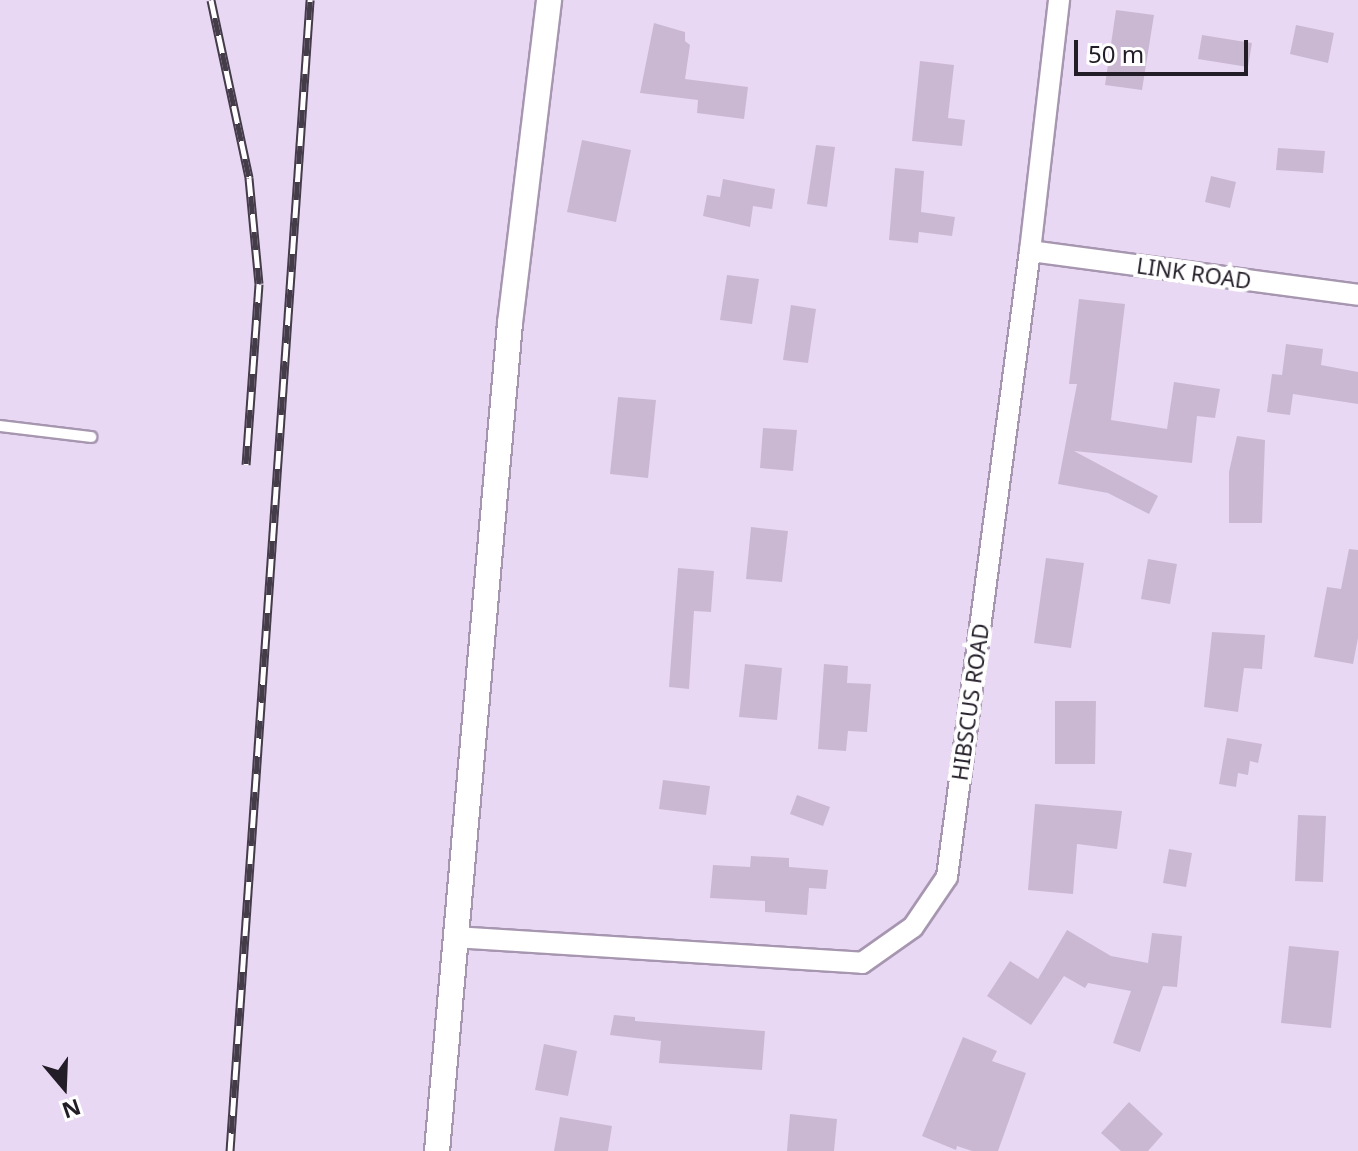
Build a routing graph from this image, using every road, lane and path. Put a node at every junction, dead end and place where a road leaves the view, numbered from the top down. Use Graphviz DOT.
graph roads {
  1 [pos="549,0"];
  2 [pos="1059,0"];
  3 [pos="1030,251"];
  4 [pos="1358,295"];
  5 [pos="0,426"];
  6 [pos="91,437"];
  7 [pos="454,937"];
  8 [pos="437,1151"];
  1 -- 7 [label="street"];
  2 -- 3 [label="street, HIBSCUS ROAD"];
  3 -- 4 [label="street, LINK ROAD"];
  3 -- 7 [label="street, HIBSCUS ROAD"];
  5 -- 6 [label="lane"];
  7 -- 8 [label="street"];
}
